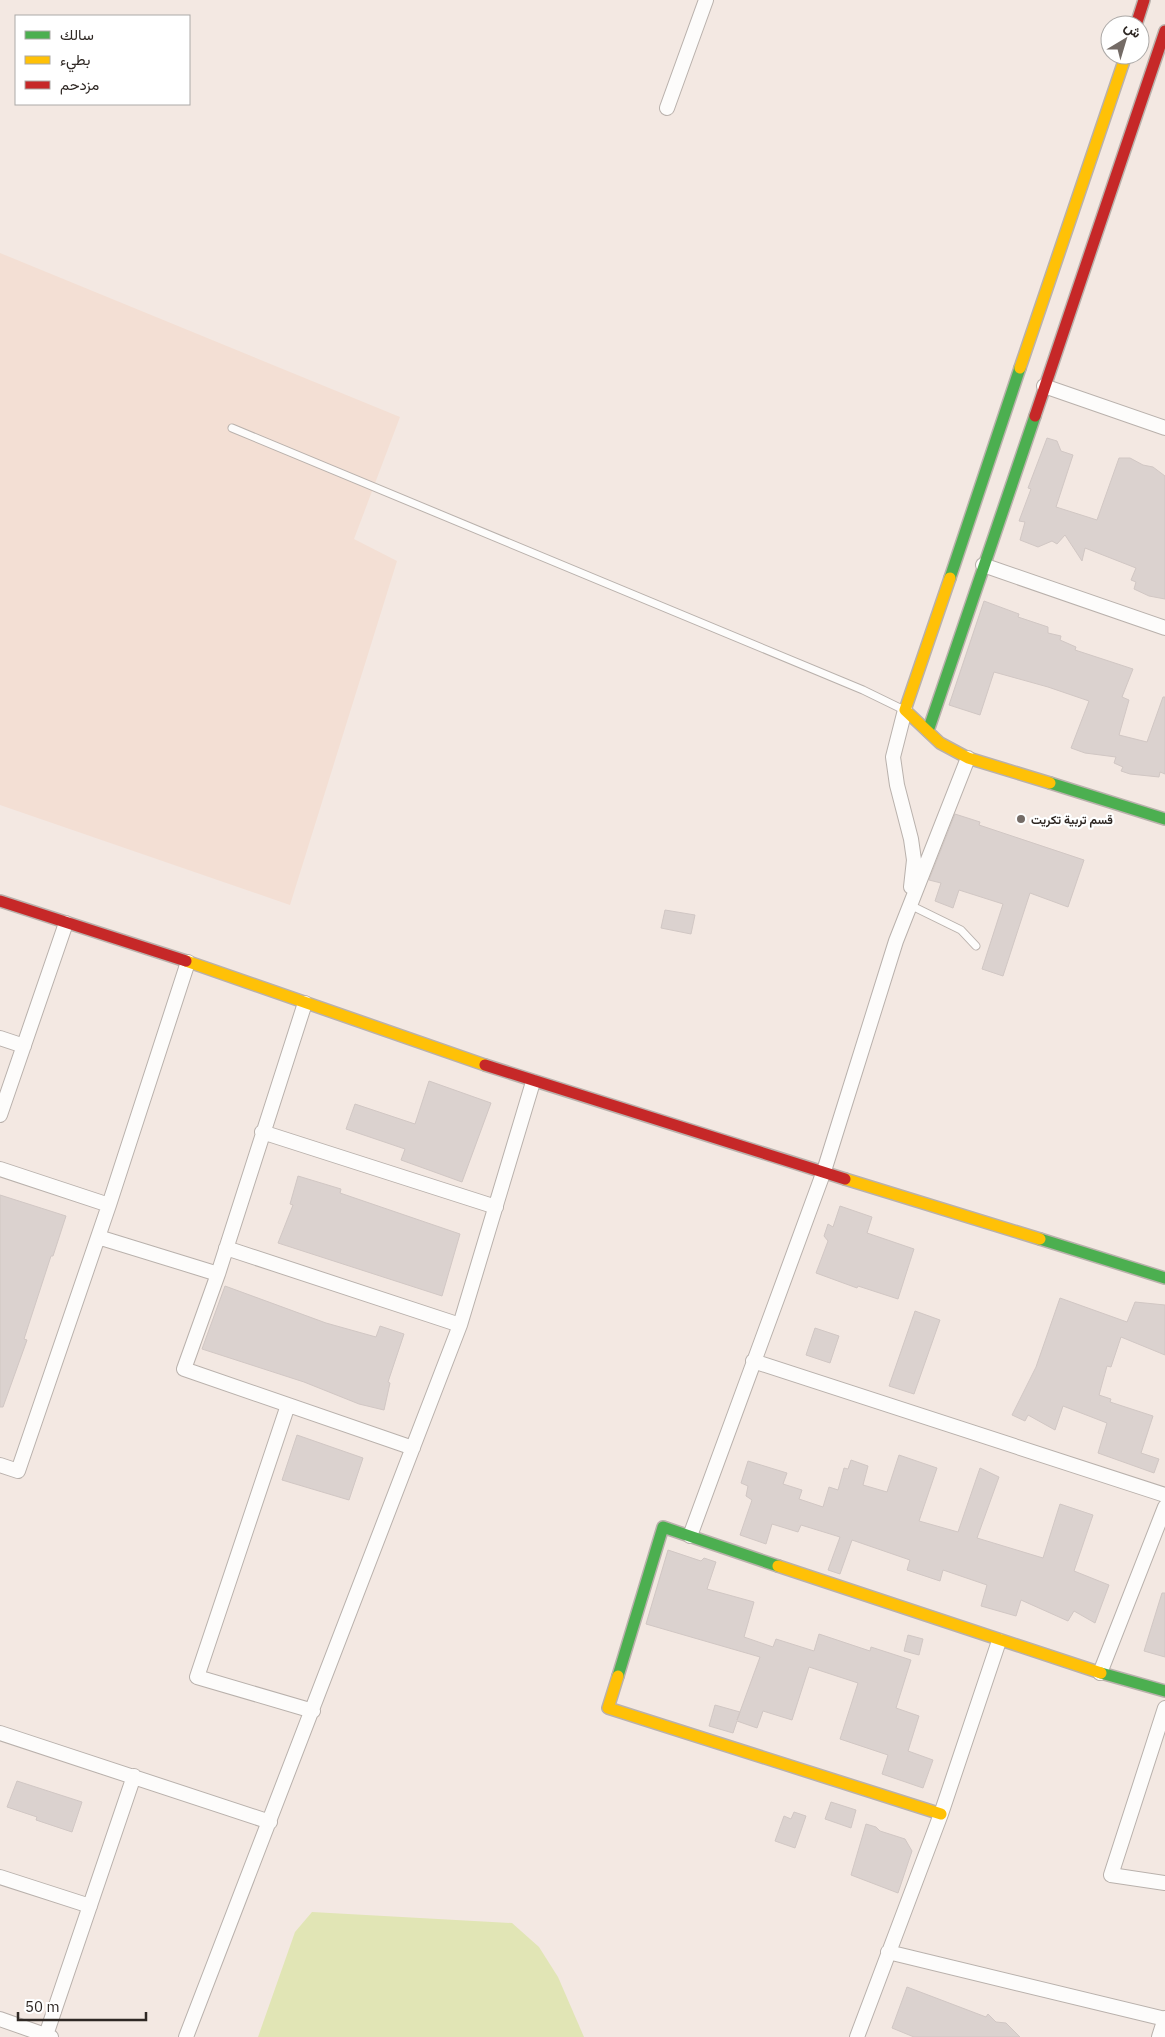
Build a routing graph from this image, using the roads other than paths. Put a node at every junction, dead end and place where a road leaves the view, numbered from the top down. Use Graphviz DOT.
graph roads {
  1 [pos="706,0"];
  2 [pos="1144,0"];
  3 [pos="1139,15"];
  4 [pos="1165,31"];
  5 [pos="1123,65"];
  6 [pos="667,108"];
  7 [pos="1044,386"];
  8 [pos="232,428"];
  9 [pos="1165,428"];
  10 [pos="983,565"];
  11 [pos="1165,628"];
  12 [pos="905,710"];
  13 [pos="928,731"];
  14 [pos="968,758"];
  15 [pos="1165,819"];
  16 [pos="0,901"];
  17 [pos="909,905"];
  18 [pos="66,923"];
  19 [pos="976,946"];
  20 [pos="188,962"];
  21 [pos="305,1003"];
  22 [pos="0,1038"];
  23 [pos="24,1046"];
  24 [pos="533,1082"];
  25 [pos="0,1115"];
  26 [pos="262,1132"];
  27 [pos="0,1169"];
  28 [pos="824,1171"];
  29 [pos="110,1204"];
  30 [pos="496,1207"];
  31 [pos="98,1236"];
  32 [pos="226,1248"];
  33 [pos="218,1274"];
  34 [pos="1165,1278"];
  35 [pos="460,1325"];
  36 [pos="753,1361"];
  37 [pos="288,1405"];
  38 [pos="413,1448"];
  39 [pos="0,1465"];
  40 [pos="1165,1495"];
  41 [pos="1165,1507"];
  42 [pos="690,1536"];
  43 [pos="999,1641"];
  44 [pos="1100,1674"];
  45 [pos="1165,1691"];
  46 [pos="1165,1708"];
  47 [pos="313,1711"];
  48 [pos="0,1733"];
  49 [pos="134,1776"];
  50 [pos="941,1814"];
  51 [pos="270,1822"];
  52 [pos="0,1877"];
  53 [pos="1165,1883"];
  54 [pos="90,1906"];
  55 [pos="888,1952"];
  56 [pos="1165,2018"];
  57 [pos="0,2019"];
  58 [pos="49,2036"];
  59 [pos="186,2037"];
  60 [pos="858,2037"];
  61 [pos="1159,2037"];
  1 -- 6 [label="street"];
  2 -- 3 [label="street"];
  4 -- 7 [label="street"];
  5 -- 12 [label="street"];
  7 -- 9 [label="street"];
  7 -- 10 [label="street"];
  8 -- 12 [label="lane"];
  10 -- 11 [label="street"];
  10 -- 13 [label="street"];
  12 -- 13 [label="street"];
  12 -- 17 [label="street"];
  13 -- 14 [label="street"];
  14 -- 15 [label="street"];
  14 -- 17 [label="street"];
  16 -- 18 [label="street"];
  17 -- 19 [label="lane"];
  17 -- 28 [label="street"];
  18 -- 20 [label="street"];
  18 -- 23 [label="street"];
  20 -- 21 [label="street"];
  20 -- 29 [label="street"];
  21 -- 24 [label="street"];
  21 -- 26 [label="street"];
  22 -- 23 [label="street"];
  23 -- 25 [label="street"];
  24 -- 28 [label="street"];
  24 -- 30 [label="street"];
  26 -- 30 [label="street"];
  26 -- 32 [label="street"];
  27 -- 29 [label="street"];
  28 -- 34 [label="street"];
  28 -- 36 [label="street"];
  29 -- 31 [label="street"];
  30 -- 35 [label="street"];
  31 -- 33 [label="street"];
  31 -- 39 [label="street"];
  32 -- 33 [label="street"];
  32 -- 35 [label="street"];
  33 -- 37 [label="street"];
  35 -- 38 [label="street"];
  36 -- 40 [label="street"];
  36 -- 42 [label="street"];
  37 -- 38 [label="street"];
  37 -- 47 [label="street"];
  38 -- 47 [label="street"];
  41 -- 44 [label="street"];
  42 -- 43 [label="street"];
  42 -- 50 [label="street"];
  43 -- 44 [label="street"];
  43 -- 50 [label="street"];
  44 -- 45 [label="street"];
  46 -- 53 [label="street"];
  47 -- 51 [label="street"];
  48 -- 49 [label="street"];
  49 -- 51 [label="street"];
  49 -- 54 [label="street"];
  50 -- 55 [label="street"];
  51 -- 59 [label="street"];
  52 -- 54 [label="street"];
  54 -- 58 [label="street"];
  55 -- 56 [label="street"];
  55 -- 60 [label="street"];
  56 -- 61 [label="street"];
  57 -- 58 [label="street"];
}
